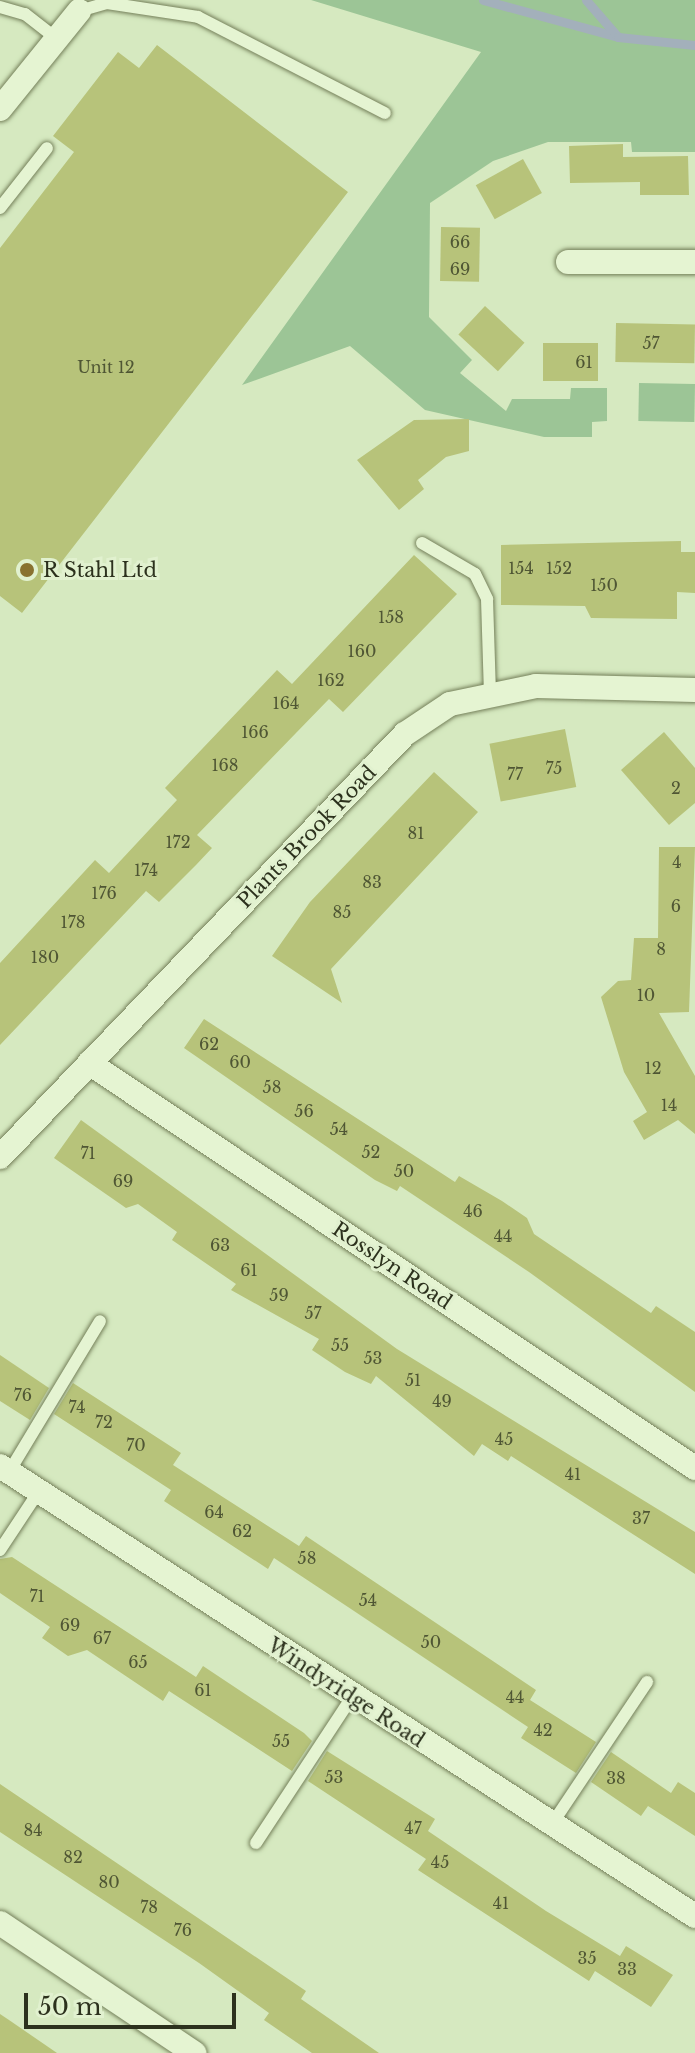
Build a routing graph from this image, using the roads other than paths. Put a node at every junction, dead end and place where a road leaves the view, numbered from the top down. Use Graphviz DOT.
graph roads {
  1 [pos="0,7"];
  2 [pos="79,11"];
  3 [pos="56,38"];
  4 [pos="0,109"];
  5 [pos="385,113"];
  6 [pos="47,148"];
  7 [pos="0,208"];
  8 [pos="568,262"];
  9 [pos="695,262"];
  10 [pos="422,543"];
  11 [pos="695,690"];
  12 [pos="490,692"];
  13 [pos="89,1063"];
  14 [pos="0,1157"];
  15 [pos="100,1321"];
  16 [pos="695,1468"];
  17 [pos="4,1469"];
  18 [pos="39,1491"];
  19 [pos="0,1550"];
  20 [pos="647,1682"];
  21 [pos="352,1697"];
  22 [pos="550,1827"];
  23 [pos="256,1843"];
  24 [pos="695,1916"];
  25 [pos="0,1923"];
  26 [pos="194,2053"];
  1 -- 3 [label="lane"];
  2 -- 3 [label="street"];
  2 -- 5 [label="lane"];
  3 -- 4 [label="street"];
  6 -- 7 [label="lane"];
  8 -- 9 [label="street"];
  10 -- 12 [label="lane"];
  11 -- 12 [label="street, Plants Brook Road"];
  12 -- 13 [label="street, Plants Brook Road"];
  13 -- 14 [label="street, Plants Brook Road"];
  13 -- 16 [label="street, Rosslyn Road"];
  15 -- 17 [label="lane"];
  17 -- 18 [label="street, Windyridge Road"];
  18 -- 19 [label="lane"];
  18 -- 21 [label="street, Windyridge Road"];
  20 -- 22 [label="lane"];
  21 -- 22 [label="street, Windyridge Road"];
  21 -- 23 [label="lane"];
  22 -- 24 [label="street, Windyridge Road"];
  25 -- 26 [label="street"];
}
